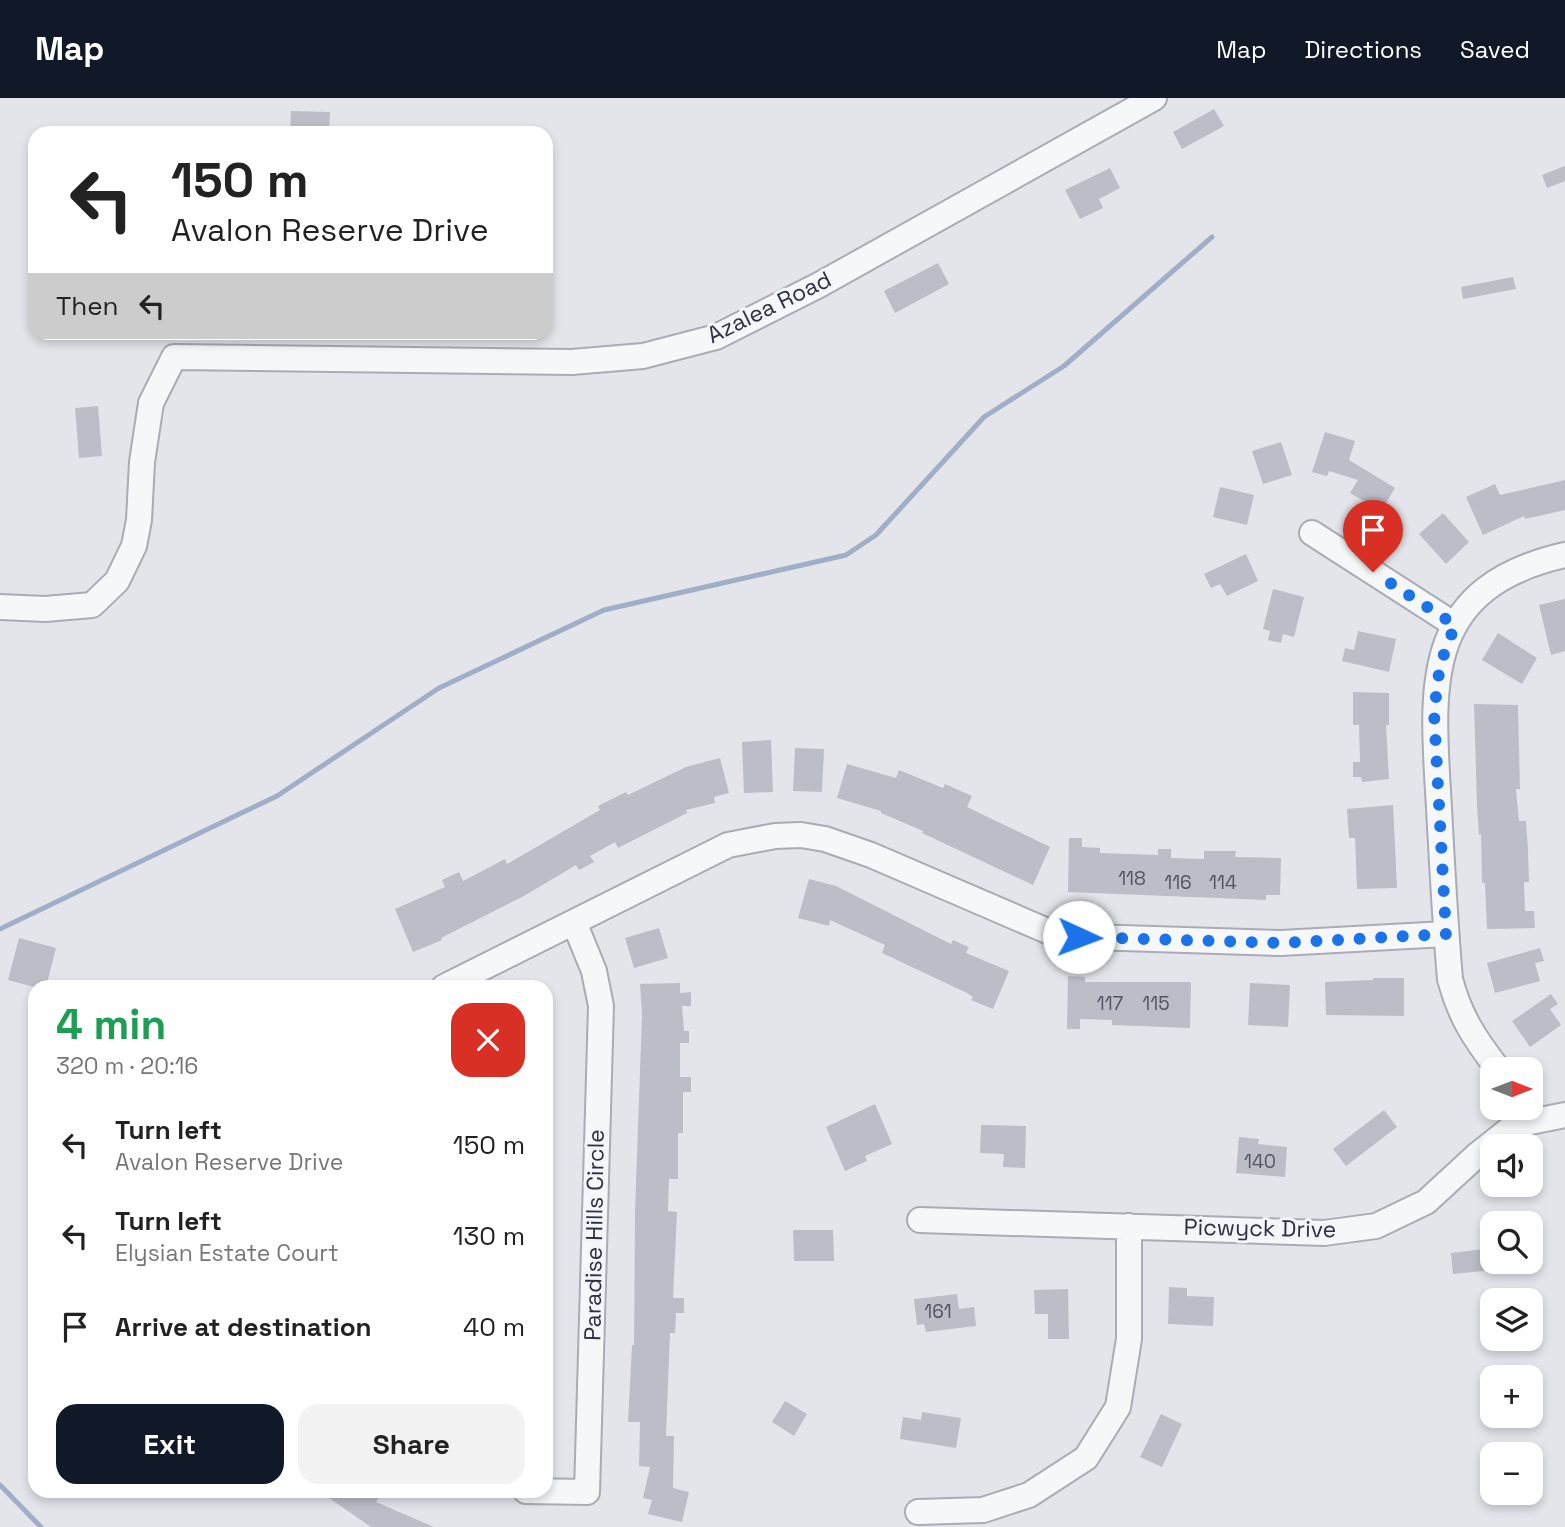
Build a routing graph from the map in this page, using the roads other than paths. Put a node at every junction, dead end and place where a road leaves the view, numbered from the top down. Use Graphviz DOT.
graph roads {
  1 [pos="1154,98"];
  2 [pos="1312,533"];
  3 [pos="1565,555"];
  4 [pos="0,607"];
  5 [pos="1455,625"];
  6 [pos="574,922"];
  7 [pos="1446,934"];
  8 [pos="458,980"];
  9 [pos="1489,1057"];
  10 [pos="1544,1115"];
  11 [pos="1565,1115"];
  12 [pos="1521,1120"];
  13 [pos="920,1220"];
  14 [pos="1129,1226"];
  15 [pos="553,1491"];
  16 [pos="918,1511"];
  1 -- 4 [label="street, Azalea Road"];
  2 -- 5 [label="street"];
  3 -- 5 [label="street"];
  5 -- 7 [label="street"];
  6 -- 7 [label="street"];
  6 -- 8 [label="street"];
  6 -- 15 [label="street, Paradise Hills Circle"];
  7 -- 9 [label="street"];
  10 -- 11 [label="street, Picwyck Drive"];
  12 -- 14 [label="street, Picwyck Drive"];
  13 -- 14 [label="street, Picwyck Drive"];
  14 -- 16 [label="street"];
}
